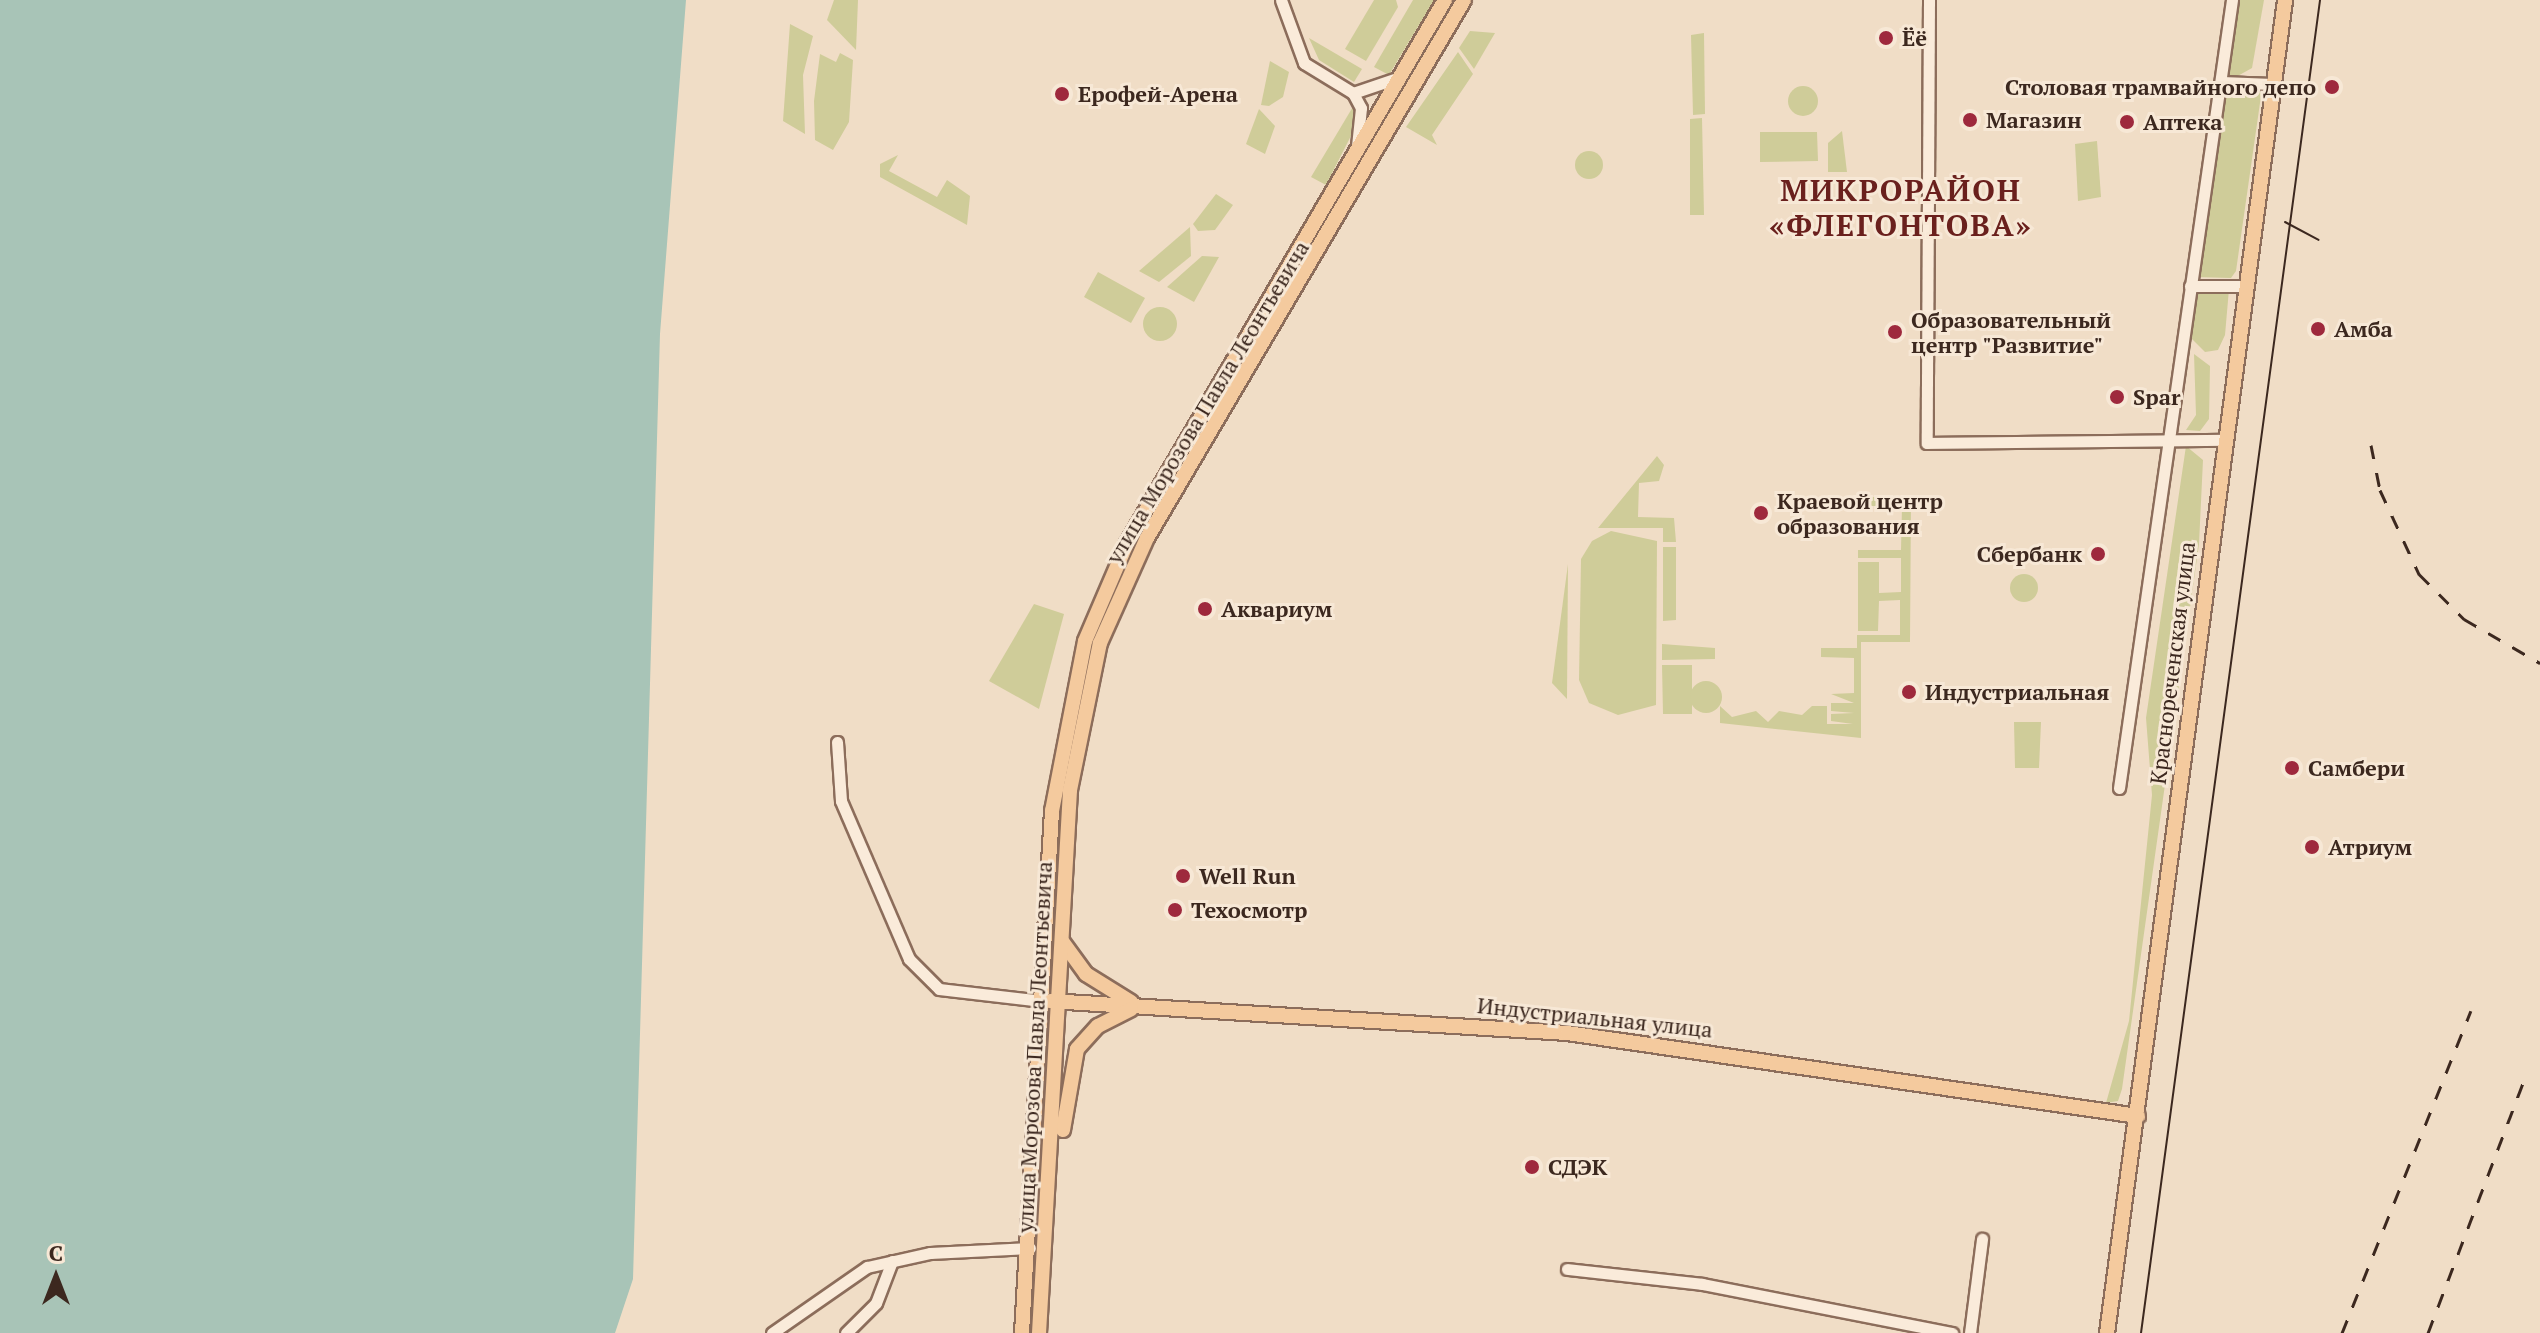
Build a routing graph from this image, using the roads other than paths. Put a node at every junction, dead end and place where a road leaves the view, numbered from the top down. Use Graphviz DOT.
graph roads {
  1 [pos="1281,0"];
  2 [pos="1445,0"];
  3 [pos="1464,0"];
  4 [pos="1929,0"];
  5 [pos="2232,0"];
  6 [pos="2285,0"];
  7 [pos="1404,73"];
  8 [pos="2221,82"];
  9 [pos="2273,84"];
  10 [pos="1353,93"];
  11 [pos="1355,154"];
  12 [pos="2190,286"];
  13 [pos="2245,286"];
  14 [pos="2223,440"];
  15 [pos="2166,441"];
  16 [pos="837,742"];
  17 [pos="2119,788"];
  18 [pos="1063,901"];
  19 [pos="1042,1001"];
  20 [pos="1058,1002"];
  21 [pos="1139,1006"];
  22 [pos="2138,1116"];
  23 [pos="1051,1179"];
  24 [pos="1982,1239"];
  25 [pos="1030,1248"];
  26 [pos="892,1261"];
  27 [pos="1567,1269"];
  28 [pos="772,1333"];
  29 [pos="846,1333"];
  30 [pos="1022,1333"];
  31 [pos="1039,1333"];
  32 [pos="1952,1333"];
  33 [pos="1970,1333"];
  34 [pos="2107,1333"];
  1 -- 10 [label="street"];
  2 -- 7 [label="main road, улица Морозова Павла Леонтьевича"];
  3 -- 18 [label="main road, улица Морозова Павла Леонтьевича"];
  4 -- 15 [label="street"];
  5 -- 8 [label="street"];
  6 -- 9 [label="main road, Краснореченская улица"];
  7 -- 10 [label="street"];
  7 -- 11 [label="main road, улица Морозова Павла Леонтьевича"];
  8 -- 9 [label="street"];
  8 -- 12 [label="street"];
  9 -- 13 [label="main road, Краснореченская улица"];
  10 -- 11 [label="street"];
  11 -- 19 [label="main road, улица Морозова Павла Леонтьевича"];
  12 -- 13 [label="street"];
  12 -- 15 [label="street"];
  13 -- 14 [label="main road, Краснореченская улица"];
  14 -- 15 [label="street"];
  14 -- 22 [label="main road, Краснореченская улица"];
  15 -- 17 [label="street"];
  16 -- 19 [label="street"];
  18 -- 20 [label="main road, улица Морозова Павла Леонтьевича"];
  18 -- 21 [label="main road"];
  19 -- 20 [label="main road, Индустриальная улица"];
  19 -- 25 [label="main road, улица Морозова Павла Леонтьевича"];
  20 -- 21 [label="main road, Индустриальная улица"];
  20 -- 23 [label="main road, улица Морозова Павла Леонтьевича"];
  21 -- 22 [label="main road, Индустриальная улица"];
  21 -- 23 [label="main road"];
  22 -- 34 [label="main road, Краснореченская улица"];
  23 -- 31 [label="main road, улица Морозова Павла Леонтьевича"];
  24 -- 33 [label="street"];
  25 -- 26 [label="street"];
  25 -- 30 [label="main road, улица Морозова Павла Леонтьевича"];
  26 -- 28 [label="street"];
  26 -- 29 [label="street"];
  27 -- 32 [label="street"];
}
